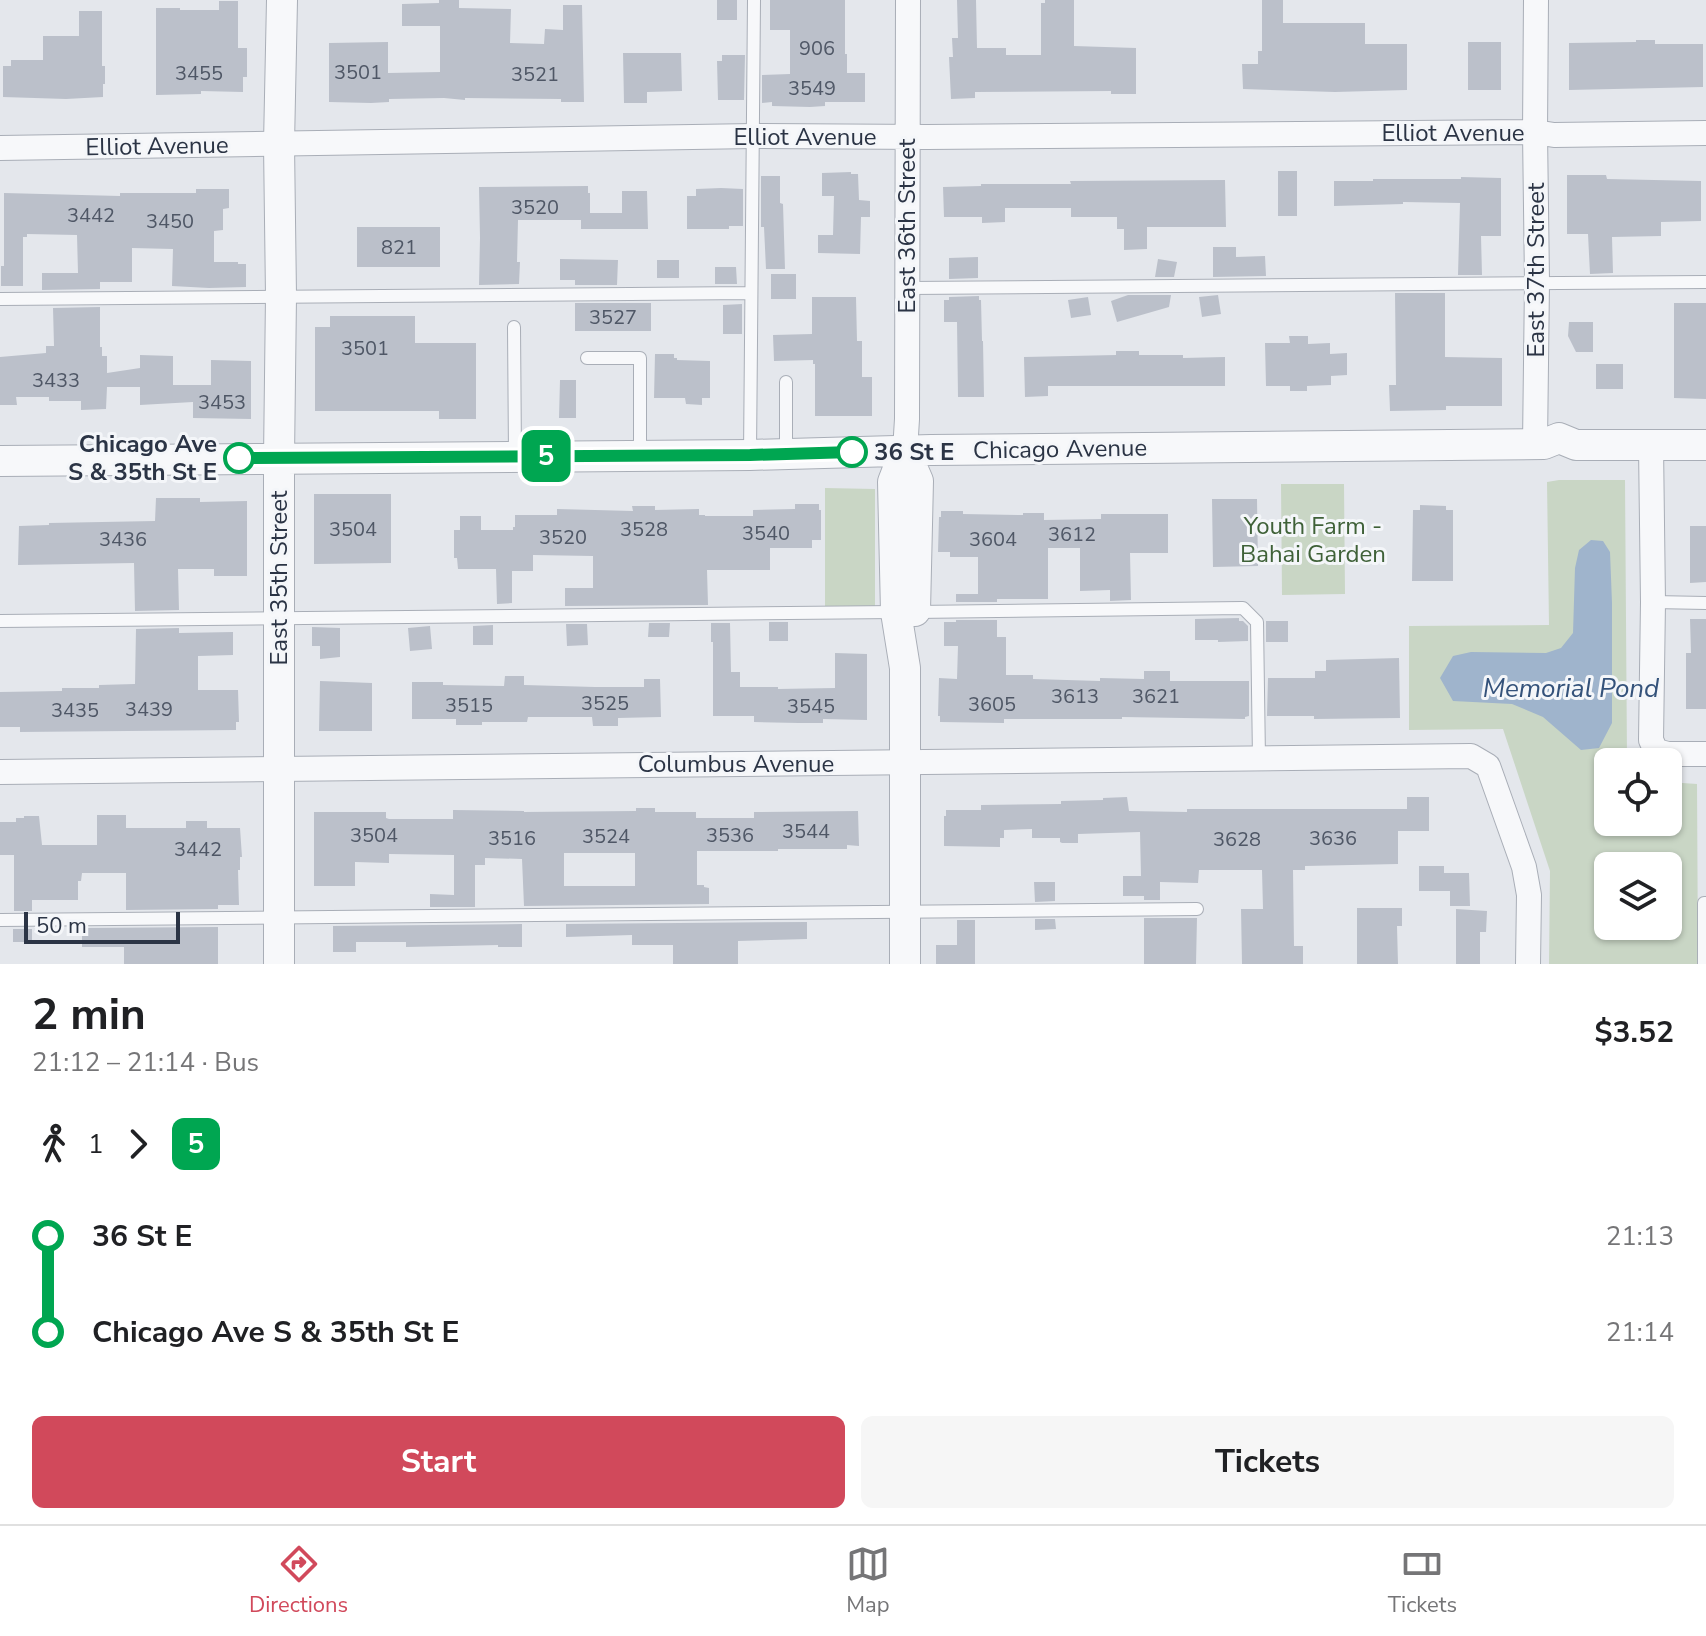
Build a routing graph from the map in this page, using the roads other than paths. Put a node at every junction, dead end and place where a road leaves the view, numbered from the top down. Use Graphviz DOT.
graph roads {
  1 [pos="282,0"];
  2 [pos="754,0"];
  3 [pos="908,0"];
  4 [pos="1536,0"];
  5 [pos="1535,132"];
  6 [pos="1706,133"];
  7 [pos="754,136"];
  8 [pos="907,137"];
  9 [pos="279,144"];
  10 [pos="0,148"];
  11 [pos="1537,282"];
  12 [pos="1706,282"];
  13 [pos="907,288"];
  14 [pos="751,293"];
  15 [pos="281,296"];
  16 [pos="0,299"];
  17 [pos="514,327"];
  18 [pos="587,358"];
  19 [pos="786,382"];
  20 [pos="1555,444"];
  21 [pos="1651,445"];
  22 [pos="1706,445"];
  23 [pos="905,451"];
  24 [pos="786,454"];
  25 [pos="640,455"];
  26 [pos="750,455"];
  27 [pos="515,456"];
  28 [pos="279,458"];
  29 [pos="0,461"];
  30 [pos="1653,602"];
  31 [pos="1706,603"];
  32 [pos="905,612"];
  33 [pos="280,617"];
  34 [pos="0,621"];
  35 [pos="1706,754"];
  36 [pos="1259,759"];
  37 [pos="905,763"];
  38 [pos="280,767"];
  39 [pos="0,772"];
  40 [pos="1706,903"];
  41 [pos="1197,909"];
  42 [pos="905,911"];
  43 [pos="281,916"];
  44 [pos="0,920"];
  45 [pos="279,964"];
  46 [pos="905,964"];
  47 [pos="1528,964"];
  48 [pos="1704,964"];
  1 -- 9 [label="street, East 35th Street"];
  2 -- 7 [label="lane"];
  3 -- 8 [label="street, East 36th Street"];
  4 -- 5 [label="street, East 37th Street"];
  5 -- 6 [label="street, Elliot Avenue"];
  5 -- 8 [label="street, Elliot Avenue"];
  5 -- 11 [label="street, East 37th Street"];
  7 -- 8 [label="street, Elliot Avenue"];
  7 -- 9 [label="street, Elliot Avenue"];
  7 -- 14 [label="lane"];
  8 -- 13 [label="street, East 36th Street"];
  9 -- 10 [label="street, Elliot Avenue"];
  9 -- 15 [label="street, East 35th Street"];
  11 -- 12 [label="lane"];
  11 -- 13 [label="lane"];
  11 -- 20 [label="street, East 37th Street"];
  13 -- 23 [label="street, East 36th Street"];
  14 -- 15 [label="lane"];
  14 -- 26 [label="lane"];
  15 -- 16 [label="lane"];
  15 -- 28 [label="street, East 35th Street"];
  17 -- 27 [label="lane"];
  18 -- 25 [label="lane"];
  19 -- 24 [label="lane"];
  20 -- 21 [label="street, Chicago Avenue"];
  20 -- 23 [label="street, Chicago Avenue"];
  21 -- 22 [label="street, Chicago Avenue"];
  21 -- 30 [label="street"];
  23 -- 24 [label="street, Chicago Avenue"];
  23 -- 32 [label="street, East 36th Street"];
  24 -- 26 [label="street, Chicago Avenue"];
  25 -- 26 [label="street, Chicago Avenue"];
  25 -- 27 [label="street, Chicago Avenue"];
  27 -- 28 [label="street, Chicago Avenue"];
  28 -- 29 [label="street, Chicago Avenue"];
  28 -- 33 [label="street, East 35th Street"];
  30 -- 31 [label="lane"];
  30 -- 35 [label="street"];
  32 -- 33 [label="lane"];
  32 -- 36 [label="lane"];
  32 -- 37 [label="street, East 36th Street"];
  33 -- 34 [label="lane"];
  33 -- 38 [label="street, East 35th Street"];
  36 -- 37 [label="street, Columbus Avenue"];
  36 -- 47 [label="street, Columbus Avenue"];
  37 -- 38 [label="street, Columbus Avenue"];
  37 -- 42 [label="street, East 36th Street"];
  38 -- 39 [label="street, Columbus Avenue"];
  38 -- 43 [label="street, East 35th Street"];
  40 -- 48 [label="lane"];
  41 -- 42 [label="lane"];
  42 -- 43 [label="lane"];
  42 -- 46 [label="street, East 36th Street"];
  43 -- 44 [label="lane"];
  43 -- 45 [label="street, East 35th Street"];
}
